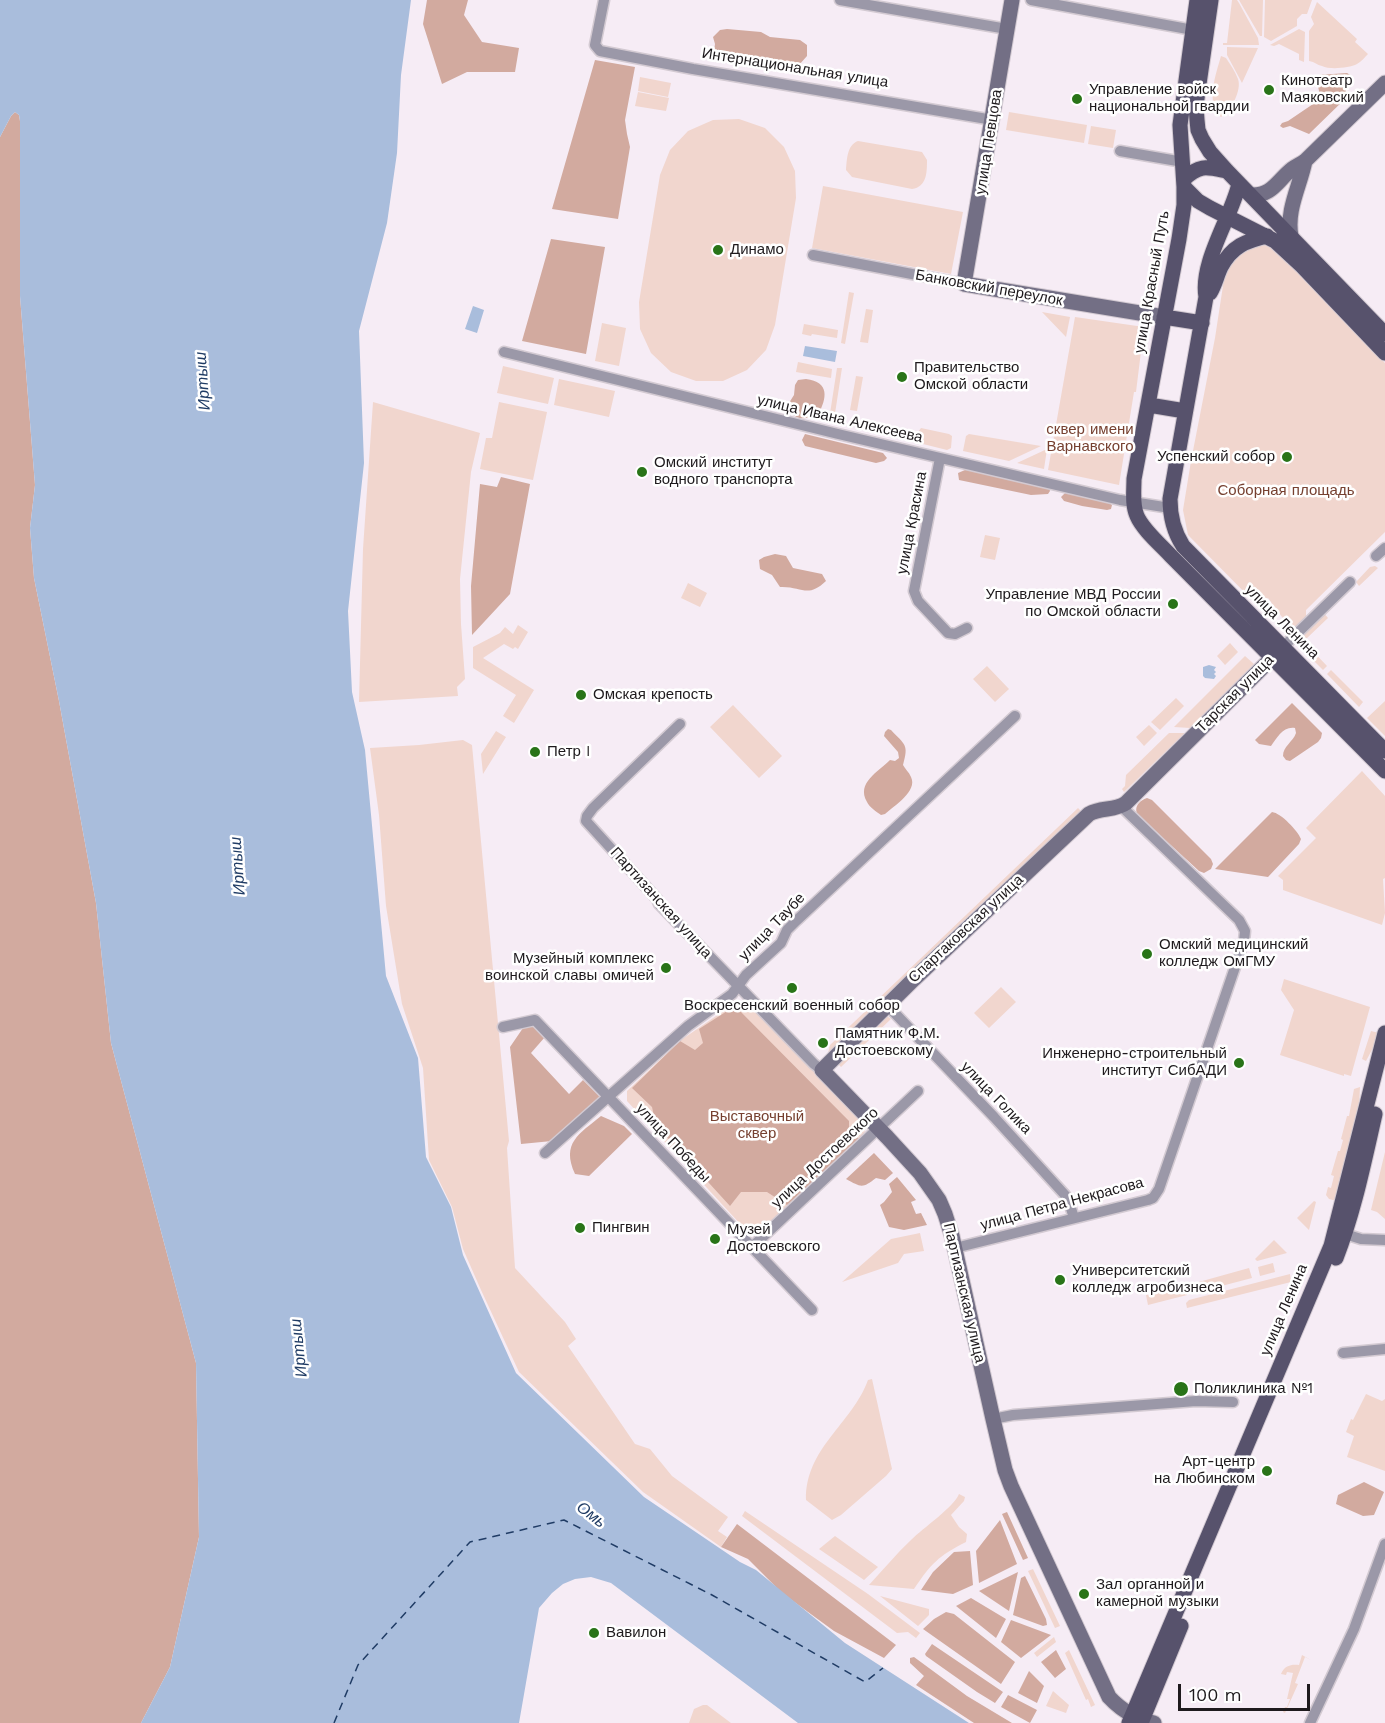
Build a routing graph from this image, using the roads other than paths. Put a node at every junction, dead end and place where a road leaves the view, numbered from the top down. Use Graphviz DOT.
graph roads {
  1 [pos="604,0"];
  2 [pos="840,0"];
  3 [pos="1012,0"];
  4 [pos="1031,0"];
  5 [pos="1197,0"];
  6 [pos="1212,0"];
  7 [pos="1007,28"];
  8 [pos="1193,30"];
  9 [pos="1385,83"];
  10 [pos="993,120"];
  11 [pos="1120,151"];
  12 [pos="1305,161"];
  13 [pos="1183,162"];
  14 [pos="1227,171"];
  15 [pos="1184,183"];
  16 [pos="1245,189"];
  17 [pos="1227,216"];
  18 [pos="1267,236"];
  19 [pos="1291,236"];
  20 [pos="813,255"];
  21 [pos="964,284"];
  22 [pos="1206,297"];
  23 [pos="1164,317"];
  24 [pos="1202,323"];
  25 [pos="1385,334"];
  26 [pos="504,352"];
  27 [pos="1385,352"];
  28 [pos="1149,405"];
  29 [pos="1185,411"];
  30 [pos="939,458"];
  31 [pos="1134,501"];
  32 [pos="1170,508"];
  33 [pos="1385,548"];
  34 [pos="1171,556"];
  35 [pos="1376,556"];
  36 [pos="1350,582"];
  37 [pos="967,628"];
  38 [pos="1277,653"];
  39 [pos="1015,716"];
  40 [pos="680,724"];
  41 [pos="1352,728"];
  42 [pos="1385,752"];
  43 [pos="1385,771"];
  44 [pos="1121,806"];
  45 [pos="739,986"];
  46 [pos="887,1005"];
  47 [pos="503,1027"];
  48 [pos="1385,1033"];
  49 [pos="822,1070"];
  50 [pos="1385,1074"];
  51 [pos="918,1091"];
  52 [pos="607,1096"];
  53 [pos="879,1128"];
  54 [pos="545,1153"];
  55 [pos="1074,1218"];
  56 [pos="1345,1234"];
  57 [pos="1385,1240"];
  58 [pos="752,1247"];
  59 [pos="955,1248"];
  60 [pos="812,1310"];
  61 [pos="1385,1349"];
  62 [pos="1343,1353"];
  63 [pos="1233,1402"];
  64 [pos="993,1419"];
  65 [pos="1385,1544"];
  66 [pos="1139,1721"];
  67 [pos="1310,1723"];
  1 -- 10 [label="street, Интернациональная улица"];
  2 -- 7 [label="street"];
  3 -- 7 [label="street, улица Певцова"];
  4 -- 8 [label="street"];
  5 -- 8 [label="main road, улица Красный Путь"];
  6 -- 14 [label="main road"];
  7 -- 10 [label="street, улица Певцова"];
  8 -- 13 [label="main road, улица Красный Путь"];
  9 -- 12 [label="street"];
  10 -- 21 [label="street, улица Певцова"];
  11 -- 13 [label="street"];
  12 -- 16 [label="street"];
  12 -- 19 [label="street"];
  13 -- 15 [label="main road, улица Красный Путь"];
  14 -- 15 [label="main road"];
  14 -- 16 [label="main road"];
  15 -- 17 [label="main road"];
  15 -- 23 [label="main road, улица Красный Путь"];
  16 -- 17 [label="main road"];
  16 -- 19 [label="main road"];
  17 -- 18 [label="main road"];
  17 -- 22 [label="main road"];
  18 -- 22 [label="main road"];
  18 -- 27 [label="main road"];
  19 -- 25 [label="main road"];
  20 -- 21 [label="street, Банковский переулок"];
  21 -- 23 [label="street, Банковский переулок"];
  22 -- 24 [label="main road"];
  23 -- 24 [label="main road"];
  23 -- 28 [label="main road, улица Красный Путь"];
  24 -- 29 [label="main road"];
  26 -- 30 [label="street, улица Ивана Алексеева"];
  28 -- 29 [label="main road"];
  28 -- 31 [label="main road, улица Красный Путь"];
  29 -- 32 [label="main road"];
  30 -- 31 [label="street, улица Ивана Алексеева"];
  30 -- 37 [label="street, улица Красина"];
  31 -- 32 [label="street, улица Ивана Алексеева"];
  31 -- 34 [label="main road, улица Красный Путь"];
  32 -- 38 [label="main road, улица Ленина"];
  33 -- 35 [label="street"];
  34 -- 38 [label="main road, улица Ленина"];
  36 -- 38 [label="street, Тарская улица"];
  38 -- 41 [label="main road, улица Ленина"];
  38 -- 44 [label="street, Тарская улица"];
  39 -- 45 [label="street, улица Таубе"];
  40 -- 45 [label="street, Партизанская улица"];
  41 -- 42 [label="main road, улица Ленина"];
  41 -- 43 [label="main road, улица Ленина"];
  44 -- 46 [label="street, Спартаковская улица"];
  44 -- 55 [label="street, улица Петра Некрасова"];
  45 -- 49 [label="street, Партизанская улица"];
  45 -- 52 [label="street, улица Таубе"];
  46 -- 49 [label="street, Спартаковская улица"];
  46 -- 55 [label="street, улица Голика"];
  47 -- 52 [label="street, улица Победы"];
  48 -- 66 [label="main road, улица Ленина"];
  49 -- 53 [label="street, Партизанская улица"];
  50 -- 56 [label="main road, улица Ленина"];
  51 -- 53 [label="street, улица Достоевского"];
  52 -- 54 [label="street, улица Таубе"];
  52 -- 58 [label="street, улица Победы"];
  53 -- 58 [label="street, улица Достоевского"];
  53 -- 59 [label="street, Партизанская улица"];
  55 -- 59 [label="street, улица Петра Некрасова"];
  56 -- 57 [label="street"];
  56 -- 66 [label="main road, улица Ленина"];
  58 -- 60 [label="street, улица Победы"];
  59 -- 64 [label="street, Партизанская улица"];
  61 -- 62 [label="street"];
  63 -- 64 [label="street"];
  64 -- 66 [label="street, Партизанская улица"];
  65 -- 67 [label="street"];
}
